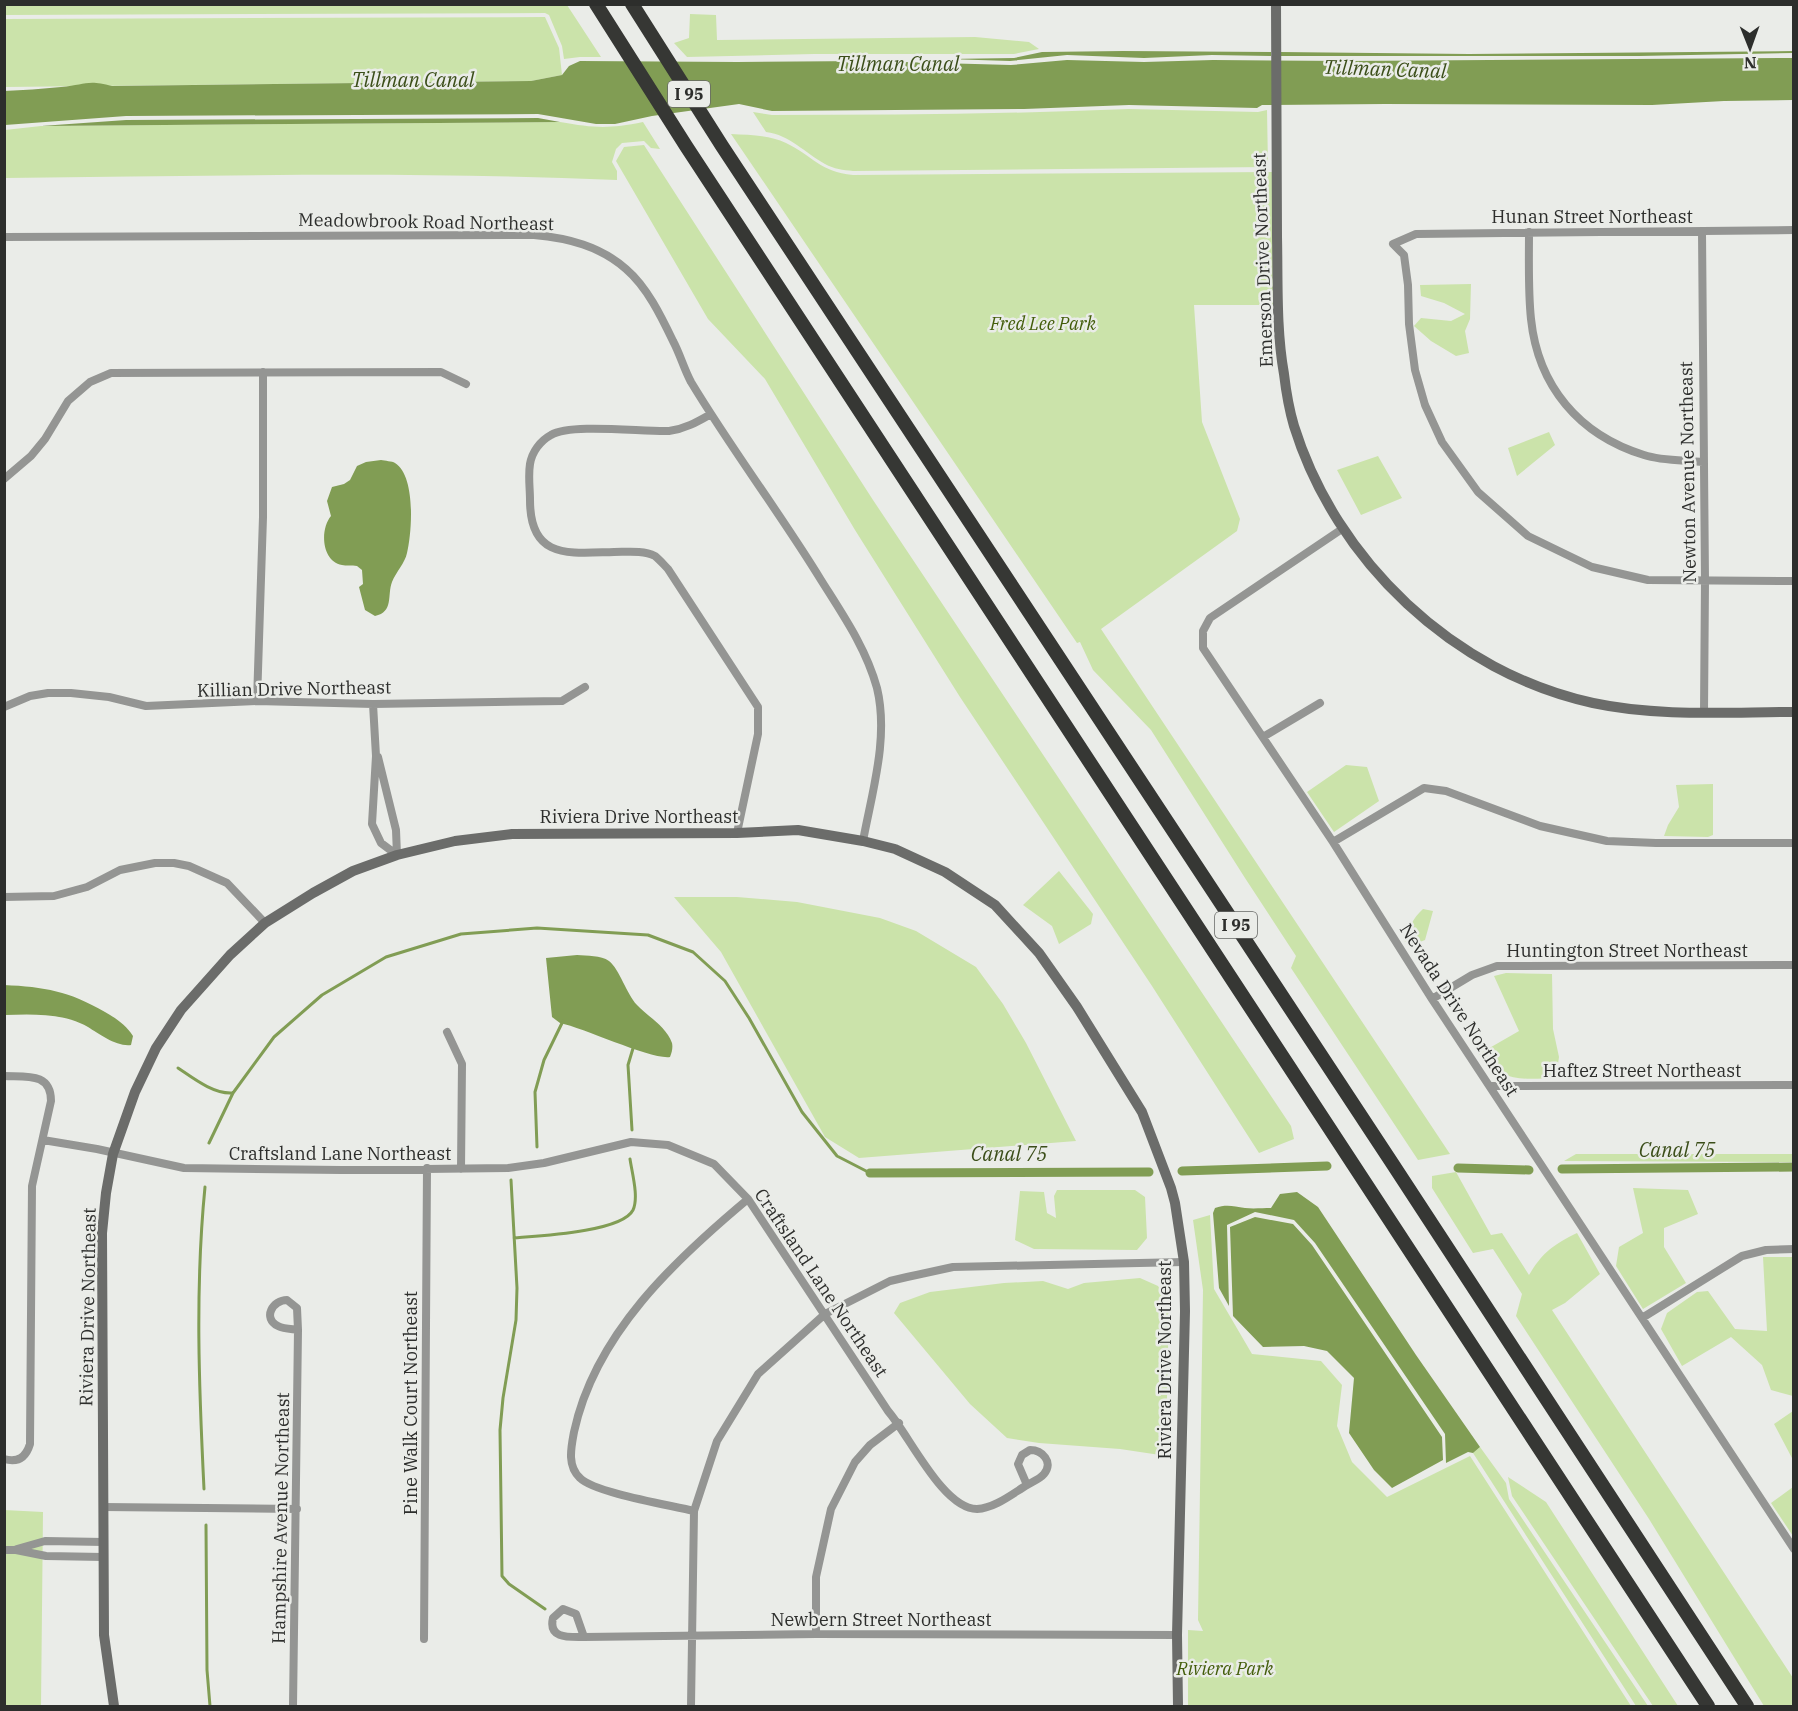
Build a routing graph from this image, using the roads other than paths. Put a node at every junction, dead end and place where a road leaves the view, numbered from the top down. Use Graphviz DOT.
graph roads {
  1 [pos="596,4"];
  2 [pos="632,4"];
  3 [pos="1275,4"];
  4 [pos="1794,230"];
  5 [pos="1529,232"];
  6 [pos="1702,232"];
  7 [pos="4,237"];
  8 [pos="263,372"];
  9 [pos="466,384"];
  10 [pos="711,414"];
  11 [pos="1703,462"];
  12 [pos="4,479"];
  13 [pos="1342,529"];
  14 [pos="1705,581"];
  15 [pos="1794,581"];
  16 [pos="585,687"];
  17 [pos="257,701"];
  18 [pos="1320,703"];
  19 [pos="373,704"];
  20 [pos="4,707"];
  21 [pos="1704,712"];
  22 [pos="1794,712"];
  23 [pos="1263,737"];
  24 [pos="376,756"];
  25 [pos="737,833"];
  26 [pos="863,841"];
  27 [pos="1333,842"];
  28 [pos="1794,843"];
  29 [pos="397,855"];
  30 [pos="4,897"];
  31 [pos="265,923"];
  32 [pos="1794,965"];
  33 [pos="1432,999"];
  34 [pos="447,1032"];
  35 [pos="4,1076"];
  36 [pos="1794,1085"];
  37 [pos="1490,1086"];
  38 [pos="43,1140"];
  39 [pos="113,1154"];
  40 [pos="427,1168"];
  41 [pos="461,1169"];
  42 [pos="748,1199"];
  43 [pos="1794,1249"];
  44 [pos="1184,1262"];
  45 [pos="825,1314"];
  46 [pos="1642,1318"];
  47 [pos="298,1330"];
  48 [pos="899,1423"];
  49 [pos="4,1459"];
  50 [pos="1027,1485"];
  51 [pos="104,1507"];
  52 [pos="297,1509"];
  53 [pos="694,1511"];
  54 [pos="104,1542"];
  55 [pos="1794,1549"];
  56 [pos="4,1550"];
  57 [pos="16,1550"];
  58 [pos="103,1557"];
  59 [pos="816,1634"];
  60 [pos="693,1635"];
  61 [pos="1178,1635"];
  62 [pos="584,1637"];
  63 [pos="424,1639"];
  64 [pos="114,1707"];
  65 [pos="293,1707"];
  66 [pos="691,1707"];
  67 [pos="1178,1707"];
  68 [pos="1708,1707"];
  69 [pos="1747,1707"];
  1 -- 68 [label="highway, I 95"];
  2 -- 69 [label="highway, I 95"];
  3 -- 13 [label="street, Emerson Drive Northeast"];
  4 -- 6 [label="street, Hunan Street Northeast"];
  5 -- 6 [label="street, Hunan Street Northeast"];
  5 -- 11 [label="street"];
  5 -- 14 [label="street, Hunan Street Northeast"];
  6 -- 11 [label="street, Newton Avenue Northeast"];
  7 -- 10 [label="street, Meadowbrook Road Northeast"];
  8 -- 9 [label="street"];
  8 -- 12 [label="street"];
  8 -- 17 [label="street"];
  10 -- 25 [label="street"];
  10 -- 26 [label="street, Meadowbrook Road Northeast"];
  11 -- 14 [label="street, Newton Avenue Northeast"];
  13 -- 21 [label="street, Emerson Drive Northeast"];
  13 -- 23 [label="street, Nevada Drive Northeast"];
  14 -- 15 [label="street"];
  14 -- 21 [label="street, Newton Avenue Northeast"];
  16 -- 19 [label="street, Killian Drive Northeast"];
  17 -- 19 [label="street, Killian Drive Northeast"];
  17 -- 20 [label="street, Killian Drive Northeast"];
  18 -- 23 [label="street"];
  19 -- 24 [label="street"];
  21 -- 22 [label="street, Emerson Drive Northeast"];
  23 -- 27 [label="street, Nevada Drive Northeast"];
  24 -- 29 [label="street"];
  24 -- 29 [label="street"];
  25 -- 26 [label="street, Riviera Drive Northeast"];
  25 -- 29 [label="street, Riviera Drive Northeast"];
  26 -- 44 [label="street, Riviera Drive Northeast"];
  27 -- 28 [label="street"];
  27 -- 33 [label="street, Nevada Drive Northeast"];
  29 -- 31 [label="street, Riviera Drive Northeast"];
  30 -- 31 [label="street"];
  31 -- 39 [label="street, Riviera Drive Northeast"];
  32 -- 33 [label="street, Huntington Street Northeast"];
  33 -- 37 [label="street, Nevada Drive Northeast"];
  34 -- 41 [label="street"];
  35 -- 38 [label="street"];
  36 -- 37 [label="street, Haftez Street Northeast"];
  37 -- 46 [label="street, Nevada Drive Northeast"];
  38 -- 39 [label="street, Craftsland Lane Northeast"];
  38 -- 49 [label="street"];
  39 -- 40 [label="street, Craftsland Lane Northeast"];
  39 -- 51 [label="street, Riviera Drive Northeast"];
  40 -- 41 [label="street, Craftsland Lane Northeast"];
  40 -- 63 [label="street, Pine Walk Court Northeast"];
  41 -- 42 [label="street, Craftsland Lane Northeast"];
  42 -- 45 [label="street, Craftsland Lane Northeast"];
  42 -- 53 [label="street"];
  43 -- 46 [label="street"];
  44 -- 45 [label="street"];
  44 -- 61 [label="street, Riviera Drive Northeast"];
  45 -- 48 [label="street, Craftsland Lane Northeast"];
  45 -- 53 [label="street"];
  46 -- 55 [label="street, Nevada Drive Northeast"];
  47 -- 47 [label="street, Hampshire Avenue Northeast"];
  47 -- 52 [label="street, Hampshire Avenue Northeast"];
  48 -- 50 [label="street, Craftsland Lane Northeast"];
  48 -- 59 [label="street"];
  50 -- 50 [label="street, Craftsland Lane Northeast"];
  51 -- 52 [label="street"];
  51 -- 54 [label="street, Riviera Drive Northeast"];
  52 -- 65 [label="street, Hampshire Avenue Northeast"];
  53 -- 60 [label="street"];
  54 -- 57 [label="street"];
  54 -- 58 [label="street, Riviera Drive Northeast"];
  56 -- 57 [label="street"];
  57 -- 58 [label="street"];
  58 -- 64 [label="street, Riviera Drive Northeast"];
  59 -- 60 [label="street, Newbern Street Northeast"];
  59 -- 61 [label="street, Newbern Street Northeast"];
  60 -- 62 [label="street, Newbern Street Northeast"];
  60 -- 66 [label="street"];
  61 -- 67 [label="street, Riviera Drive Northeast"];
  62 -- 62 [label="street, Newbern Street Northeast"];
}
